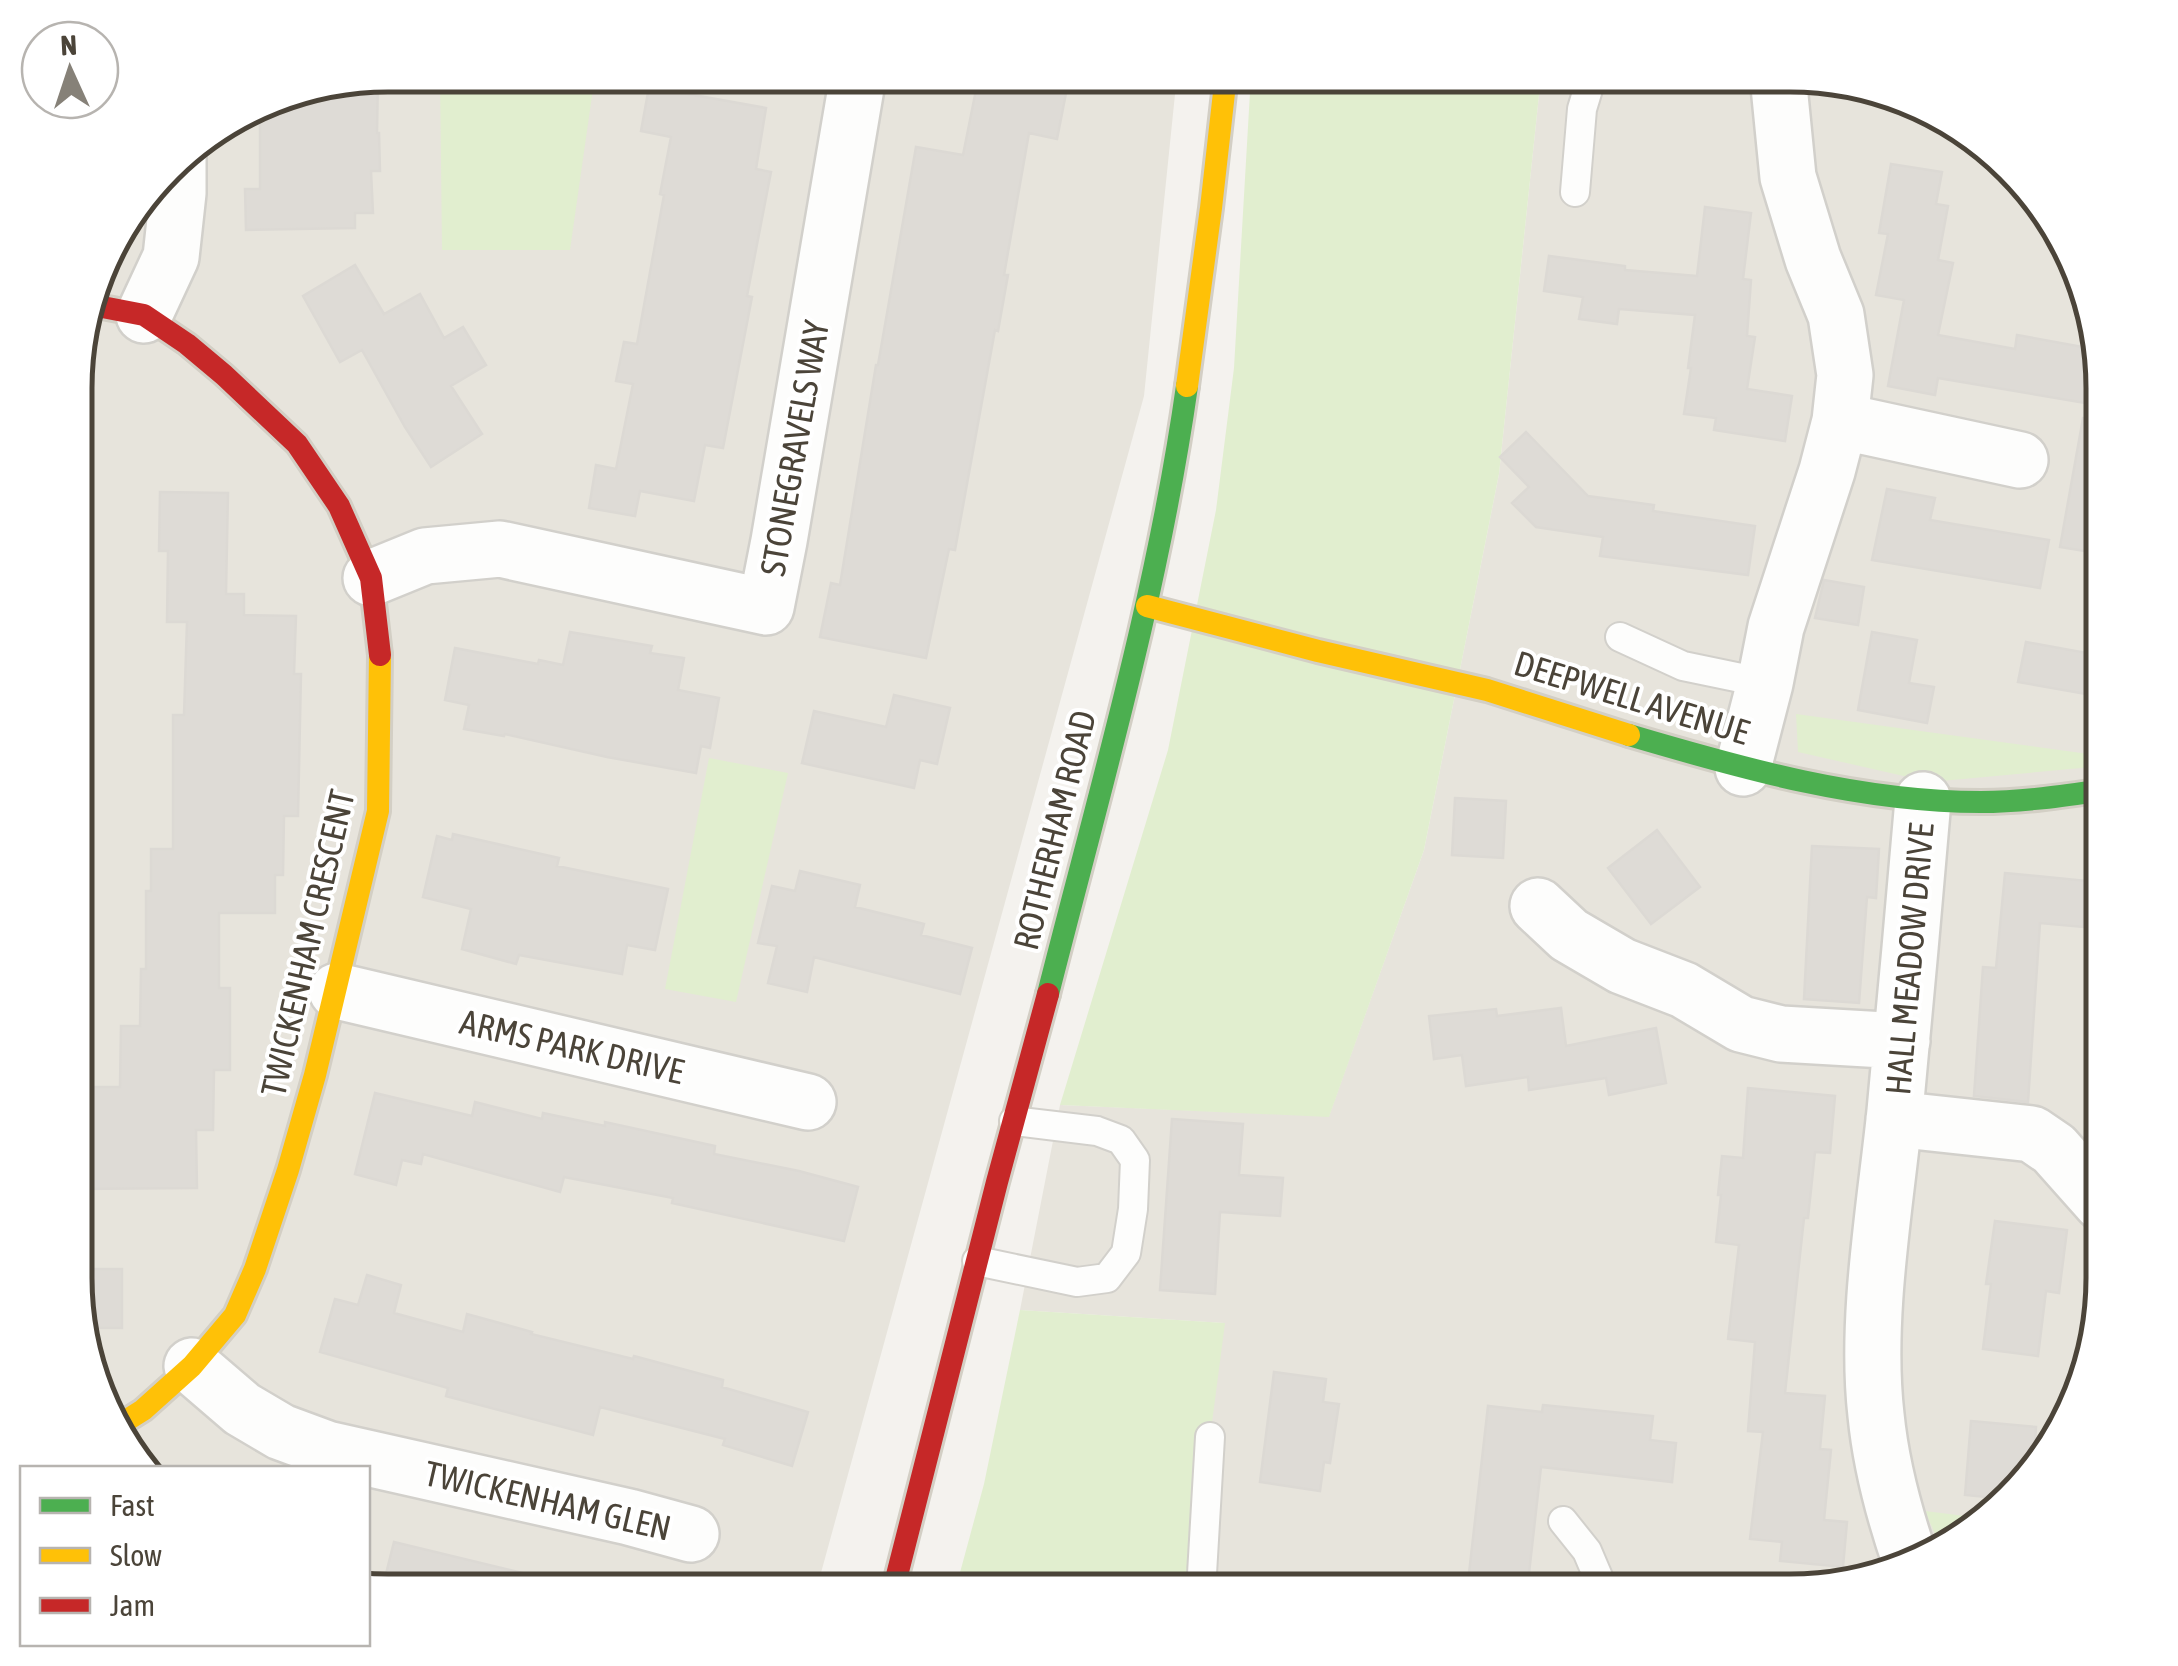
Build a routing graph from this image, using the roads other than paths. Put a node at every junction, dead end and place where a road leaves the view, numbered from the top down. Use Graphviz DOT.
graph roads {
  1 [pos="855,93"];
  2 [pos="1224,93"];
  3 [pos="1587,93"];
  4 [pos="1780,93"];
  5 [pos="178,181"];
  6 [pos="1575,192"];
  7 [pos="118,310"];
  8 [pos="1840,421"];
  9 [pos="2020,460"];
  10 [pos="371,578"];
  11 [pos="1147,606"];
  12 [pos="1620,637"];
  13 [pos="1765,683"];
  14 [pos="1743,768"];
  15 [pos="2086,793"];
  16 [pos="1923,800"];
  17 [pos="1538,906"];
  18 [pos="337,991"];
  19 [pos="1902,1042"];
  20 [pos="808,1102"];
  21 [pos="1894,1119"];
  22 [pos="1014,1121"];
  23 [pos="2085,1184"];
  24 [pos="977,1261"];
  25 [pos="192,1366"];
  26 [pos="129,1419"];
  27 [pos="1210,1437"];
  28 [pos="1564,1521"];
  29 [pos="691,1534"];
  30 [pos="1906,1550"];
  31 [pos="897,1573"];
  32 [pos="1202,1574"];
  33 [pos="1597,1574"];
  1 -- 10 [label="street, STONEGRAVELS WAY"];
  2 -- 11 [label="street, ROTHERHAM ROAD"];
  3 -- 6 [label="lane"];
  4 -- 8 [label="street"];
  5 -- 7 [label="street"];
  7 -- 10 [label="street, TWICKENHAM CRESCENT"];
  8 -- 9 [label="street"];
  8 -- 13 [label="street"];
  10 -- 18 [label="street, TWICKENHAM CRESCENT"];
  11 -- 14 [label="street, DEEPWELL AVENUE"];
  11 -- 22 [label="street, ROTHERHAM ROAD"];
  12 -- 13 [label="lane"];
  13 -- 14 [label="street"];
  14 -- 16 [label="street, DEEPWELL AVENUE"];
  15 -- 16 [label="street, DEEPWELL AVENUE"];
  16 -- 19 [label="street, HALL MEADOW DRIVE"];
  17 -- 19 [label="street"];
  18 -- 20 [label="street, ARMS PARK DRIVE"];
  18 -- 25 [label="street, TWICKENHAM CRESCENT"];
  19 -- 21 [label="street, HALL MEADOW DRIVE"];
  21 -- 23 [label="street, HALL MEADOW DRIVE"];
  21 -- 30 [label="street, HALL MEADOW DRIVE"];
  22 -- 24 [label="street, ROTHERHAM ROAD"];
  22 -- 24 [label="lane"];
  24 -- 31 [label="street, ROTHERHAM ROAD"];
  25 -- 26 [label="street, TWICKENHAM CRESCENT"];
  25 -- 29 [label="street, TWICKENHAM GLEN"];
  27 -- 32 [label="lane"];
  28 -- 33 [label="lane"];
}
